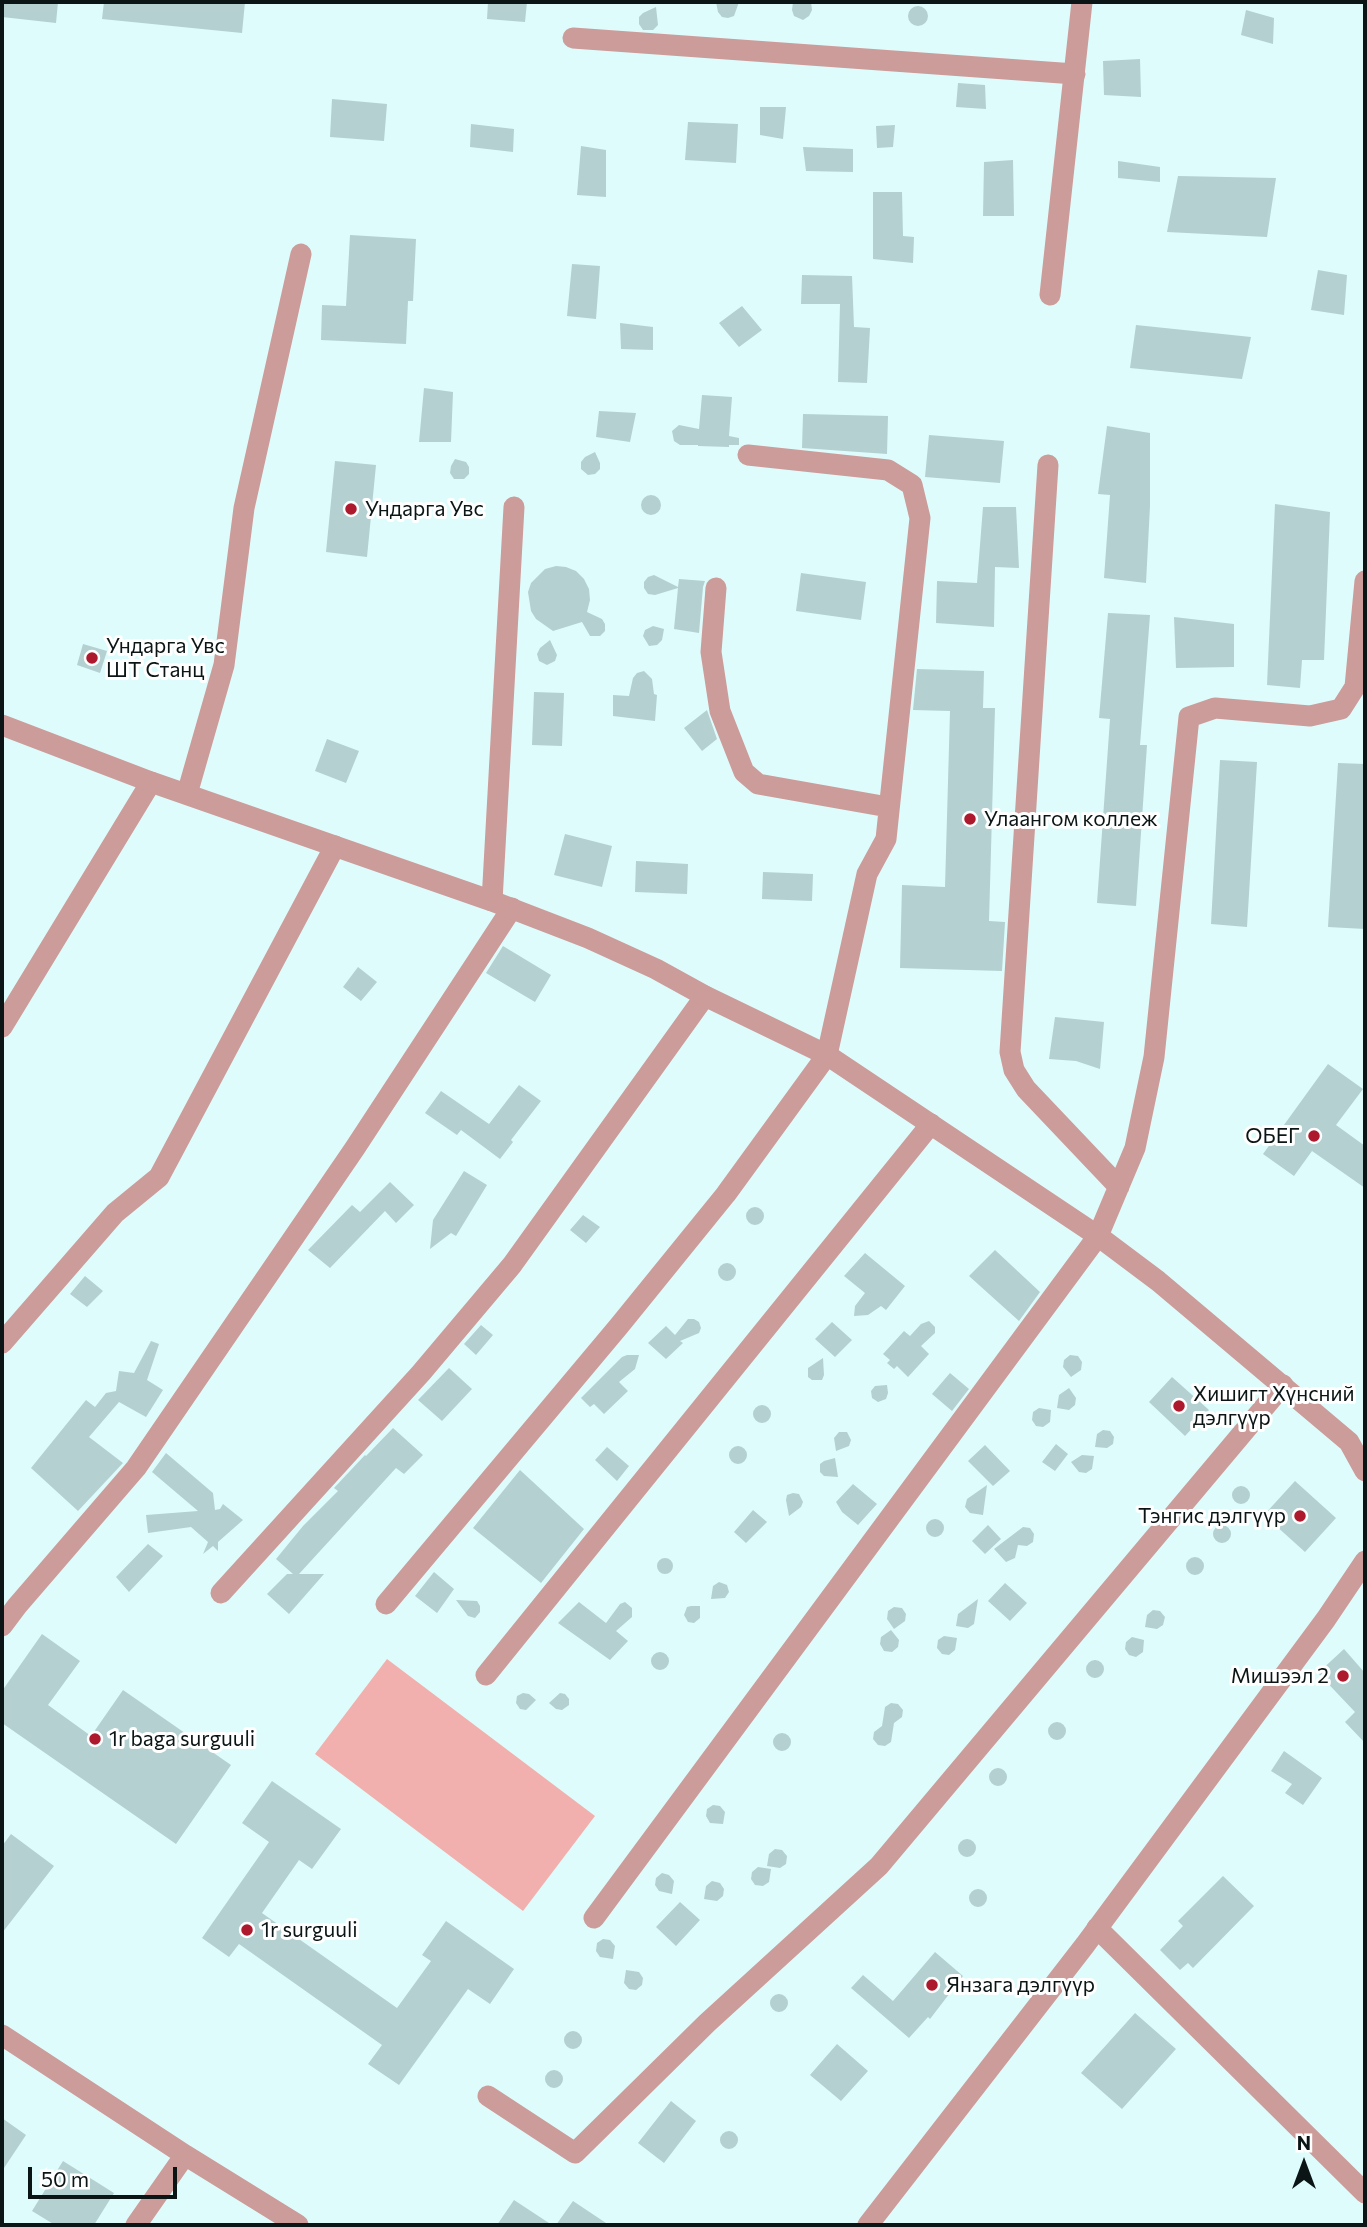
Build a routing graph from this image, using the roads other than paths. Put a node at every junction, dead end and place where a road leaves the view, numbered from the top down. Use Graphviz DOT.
graph roads {
  1 [pos="1082,2"];
  2 [pos="573,38"];
  3 [pos="1075,74"];
  4 [pos="301,254"];
  5 [pos="1050,295"];
  6 [pos="748,455"];
  7 [pos="1048,465"];
  8 [pos="514,507"];
  9 [pos="1365,581"];
  10 [pos="716,588"];
  11 [pos="2,725"];
  12 [pos="151,782"];
  13 [pos="187,794"];
  14 [pos="888,807"];
  15 [pos="335,846"];
  16 [pos="502,904"];
  17 [pos="705,996"];
  18 [pos="2,1027"];
  19 [pos="827,1055"];
  20 [pos="931,1124"];
  21 [pos="1119,1187"];
  22 [pos="1098,1237"];
  23 [pos="2,1343"];
  24 [pos="1283,1385"];
  25 [pos="1357,1443"];
  26 [pos="1365,1471"];
  27 [pos="1365,1561"];
  28 [pos="221,1593"];
  29 [pos="386,1604"];
  30 [pos="2,1626"];
  31 [pos="486,1675"];
  32 [pos="594,1918"];
  33 [pos="1097,1928"];
  34 [pos="2,2035"];
  35 [pos="488,2096"];
  36 [pos="185,2155"];
  37 [pos="1365,2193"];
  38 [pos="136,2225"];
  39 [pos="298,2225"];
  40 [pos="869,2225"];
  1 -- 3 [label="street"];
  2 -- 3 [label="street"];
  3 -- 5 [label="street"];
  4 -- 13 [label="street"];
  6 -- 14 [label="street"];
  7 -- 21 [label="street"];
  8 -- 16 [label="street"];
  9 -- 21 [label="street"];
  10 -- 14 [label="street"];
  11 -- 12 [label="street"];
  12 -- 13 [label="street"];
  12 -- 18 [label="street"];
  13 -- 15 [label="street"];
  14 -- 19 [label="street"];
  15 -- 16 [label="street"];
  15 -- 23 [label="street"];
  16 -- 17 [label="street"];
  16 -- 30 [label="street"];
  17 -- 19 [label="street"];
  17 -- 28 [label="street"];
  19 -- 20 [label="street"];
  19 -- 29 [label="street"];
  20 -- 22 [label="street"];
  20 -- 31 [label="street"];
  21 -- 22 [label="street"];
  22 -- 24 [label="street"];
  22 -- 32 [label="street"];
  24 -- 25 [label="street"];
  24 -- 35 [label="street"];
  25 -- 26 [label="street"];
  27 -- 33 [label="street"];
  33 -- 37 [label="street"];
  33 -- 40 [label="street"];
  34 -- 36 [label="street"];
  36 -- 38 [label="street"];
  36 -- 39 [label="street"];
}
